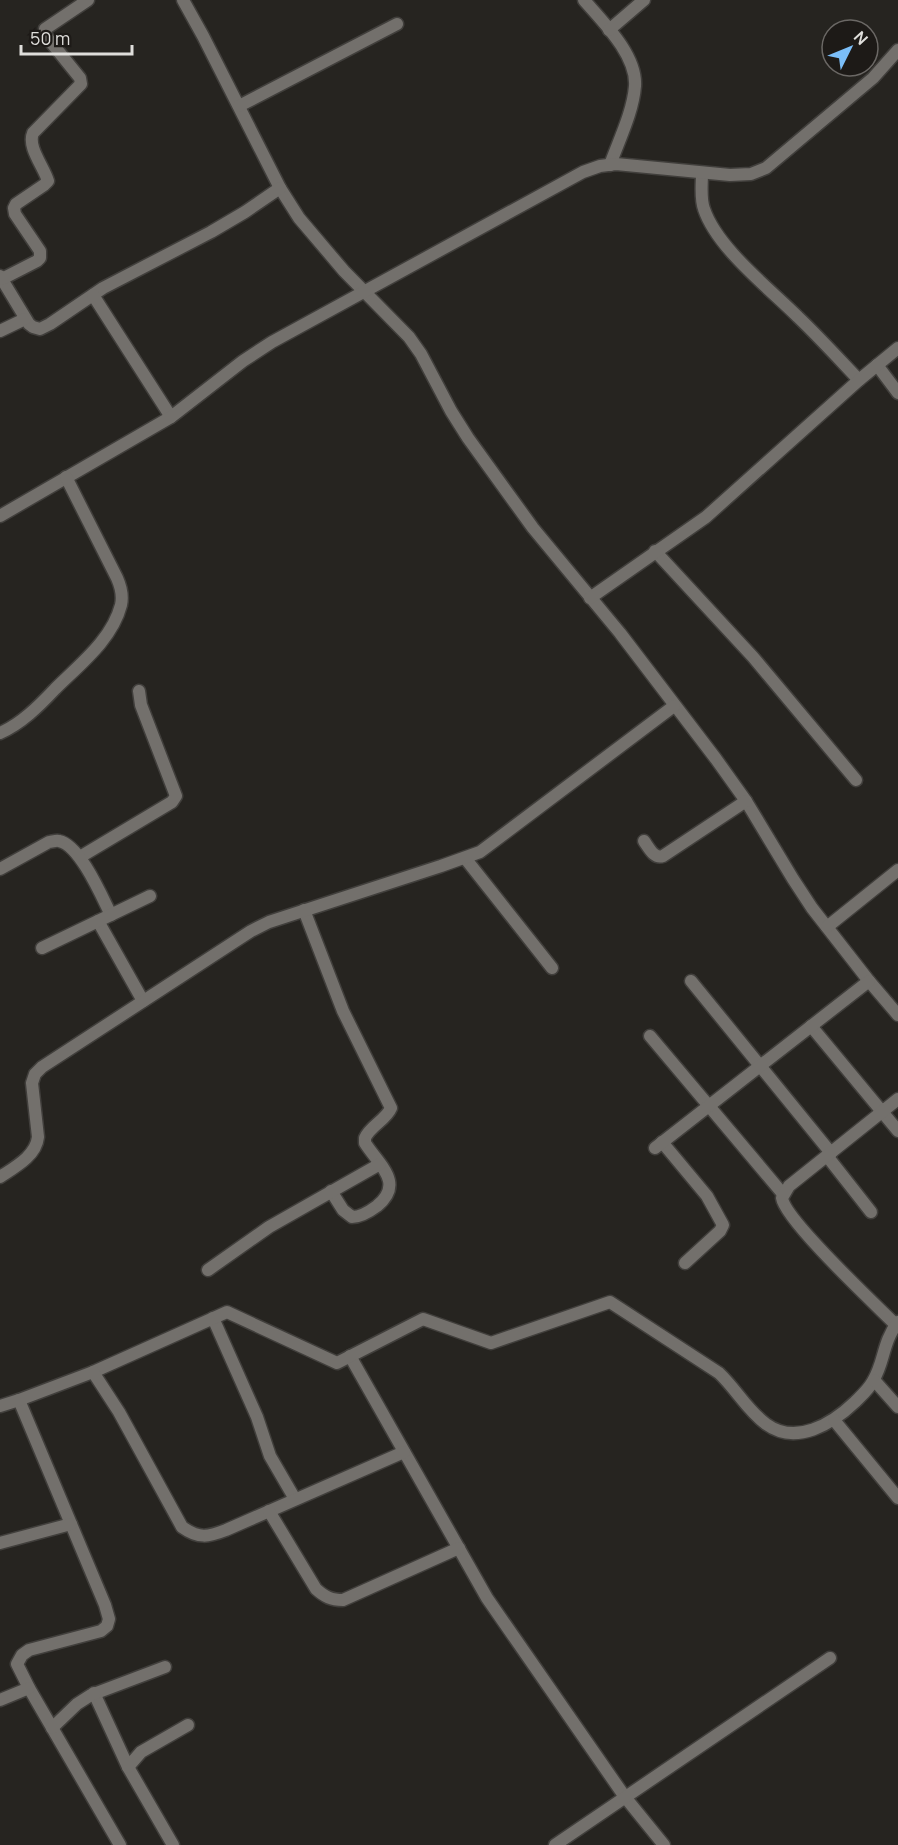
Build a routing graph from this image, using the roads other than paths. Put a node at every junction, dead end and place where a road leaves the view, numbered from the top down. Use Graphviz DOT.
graph roads {
  1 [pos="88,0"];
  2 [pos="183,0"];
  3 [pos="584,0"];
  4 [pos="644,0"];
  5 [pos="398,24"];
  6 [pos="609,30"];
  7 [pos="898,51"];
  8 [pos="239,106"];
  9 [pos="610,165"];
  10 [pos="702,173"];
  11 [pos="280,188"];
  12 [pos="1,277"];
  13 [pos="364,291"];
  14 [pos="93,295"];
  15 [pos="25,319"];
  16 [pos="0,332"];
  17 [pos="898,348"];
  18 [pos="877,365"];
  19 [pos="859,380"];
  20 [pos="898,393"];
  21 [pos="171,417"];
  22 [pos="66,477"];
  23 [pos="0,516"];
  24 [pos="655,551"];
  25 [pos="590,598"];
  26 [pos="139,691"];
  27 [pos="674,706"];
  28 [pos="0,733"];
  29 [pos="856,780"];
  30 [pos="746,801"];
  31 [pos="644,841"];
  32 [pos="80,857"];
  33 [pos="465,858"];
  34 [pos="0,869"];
  35 [pos="898,870"];
  36 [pos="150,896"];
  37 [pos="304,910"];
  38 [pos="111,915"];
  39 [pos="98,921"];
  40 [pos="827,927"];
  41 [pos="42,948"];
  42 [pos="552,968"];
  43 [pos="692,981"];
  44 [pos="869,981"];
  45 [pos="143,1001"];
  46 [pos="898,1016"];
  47 [pos="811,1026"];
  48 [pos="650,1036"];
  49 [pos="761,1065"];
  50 [pos="898,1100"];
  51 [pos="709,1106"];
  52 [pos="882,1112"];
  53 [pos="898,1131"];
  54 [pos="829,1155"];
  55 [pos="380,1164"];
  56 [pos="0,1177"];
  57 [pos="331,1191"];
  58 [pos="783,1194"];
  59 [pos="872,1212"];
  60 [pos="684,1263"];
  61 [pos="208,1270"];
  62 [pos="213,1318"];
  63 [pos="897,1323"];
  64 [pos="350,1356"];
  65 [pos="93,1372"];
  66 [pos="874,1380"];
  67 [pos="19,1400"];
  68 [pos="0,1406"];
  69 [pos="898,1407"];
  70 [pos="834,1420"];
  71 [pos="404,1452"];
  72 [pos="898,1498"];
  73 [pos="295,1499"];
  74 [pos="269,1510"];
  75 [pos="71,1524"];
  76 [pos="0,1544"];
  77 [pos="459,1548"];
  78 [pos="830,1658"];
  79 [pos="165,1667"];
  80 [pos="29,1688"];
  81 [pos="94,1693"];
  82 [pos="0,1700"];
  83 [pos="188,1725"];
  84 [pos="52,1728"];
  85 [pos="128,1767"];
  86 [pos="625,1797"];
  87 [pos="120,1845"];
  88 [pos="173,1845"];
  89 [pos="555,1845"];
  90 [pos="664,1845"];
  1 -- 12 [label="street"];
  2 -- 8 [label="street"];
  3 -- 6 [label="street"];
  4 -- 6 [label="street"];
  5 -- 8 [label="street"];
  6 -- 9 [label="street"];
  7 -- 10 [label="street"];
  8 -- 11 [label="street"];
  9 -- 10 [label="street"];
  9 -- 13 [label="street"];
  10 -- 19 [label="street"];
  11 -- 13 [label="street"];
  11 -- 14 [label="street"];
  12 -- 15 [label="street"];
  13 -- 21 [label="street"];
  13 -- 25 [label="street"];
  14 -- 15 [label="street"];
  14 -- 21 [label="street"];
  15 -- 16 [label="street"];
  17 -- 18 [label="street"];
  18 -- 19 [label="street"];
  18 -- 20 [label="street"];
  19 -- 24 [label="street"];
  21 -- 22 [label="street"];
  22 -- 23 [label="street"];
  22 -- 28 [label="street"];
  24 -- 25 [label="street"];
  24 -- 29 [label="street"];
  25 -- 27 [label="street"];
  26 -- 32 [label="street"];
  27 -- 30 [label="street"];
  27 -- 33 [label="street"];
  30 -- 31 [label="street"];
  30 -- 40 [label="street"];
  32 -- 34 [label="street"];
  32 -- 38 [label="street"];
  33 -- 37 [label="street"];
  33 -- 42 [label="street"];
  35 -- 40 [label="street"];
  36 -- 38 [label="street"];
  37 -- 45 [label="street"];
  37 -- 55 [label="street"];
  38 -- 39 [label="street"];
  39 -- 41 [label="street"];
  39 -- 45 [label="street"];
  40 -- 44 [label="street"];
  43 -- 49 [label="street"];
  44 -- 46 [label="street"];
  44 -- 47 [label="street"];
  45 -- 56 [label="street"];
  47 -- 49 [label="street"];
  47 -- 52 [label="street"];
  48 -- 51 [label="street"];
  49 -- 51 [label="street"];
  49 -- 54 [label="street"];
  50 -- 52 [label="street"];
  51 -- 58 [label="street"];
  51 -- 60 [label="street"];
  52 -- 53 [label="street"];
  52 -- 54 [label="street"];
  54 -- 58 [label="street"];
  54 -- 59 [label="street"];
  55 -- 57 [label="street"];
  55 -- 57 [label="street"];
  57 -- 61 [label="street"];
  58 -- 63 [label="street"];
  62 -- 64 [label="street"];
  62 -- 65 [label="street"];
  62 -- 73 [label="street"];
  63 -- 66 [label="street"];
  64 -- 70 [label="street"];
  64 -- 71 [label="street"];
  65 -- 67 [label="street"];
  65 -- 74 [label="street"];
  66 -- 69 [label="street"];
  66 -- 70 [label="street"];
  67 -- 68 [label="street"];
  67 -- 75 [label="street"];
  70 -- 72 [label="street"];
  71 -- 73 [label="street"];
  71 -- 77 [label="street"];
  73 -- 74 [label="street"];
  74 -- 77 [label="street"];
  75 -- 76 [label="street"];
  75 -- 80 [label="street"];
  77 -- 86 [label="street"];
  78 -- 86 [label="street"];
  79 -- 81 [label="street"];
  80 -- 82 [label="street"];
  80 -- 84 [label="street"];
  81 -- 84 [label="street"];
  81 -- 85 [label="street"];
  83 -- 85 [label="street"];
  84 -- 87 [label="street"];
  85 -- 88 [label="street"];
  86 -- 89 [label="street"];
  86 -- 90 [label="street"];
}
